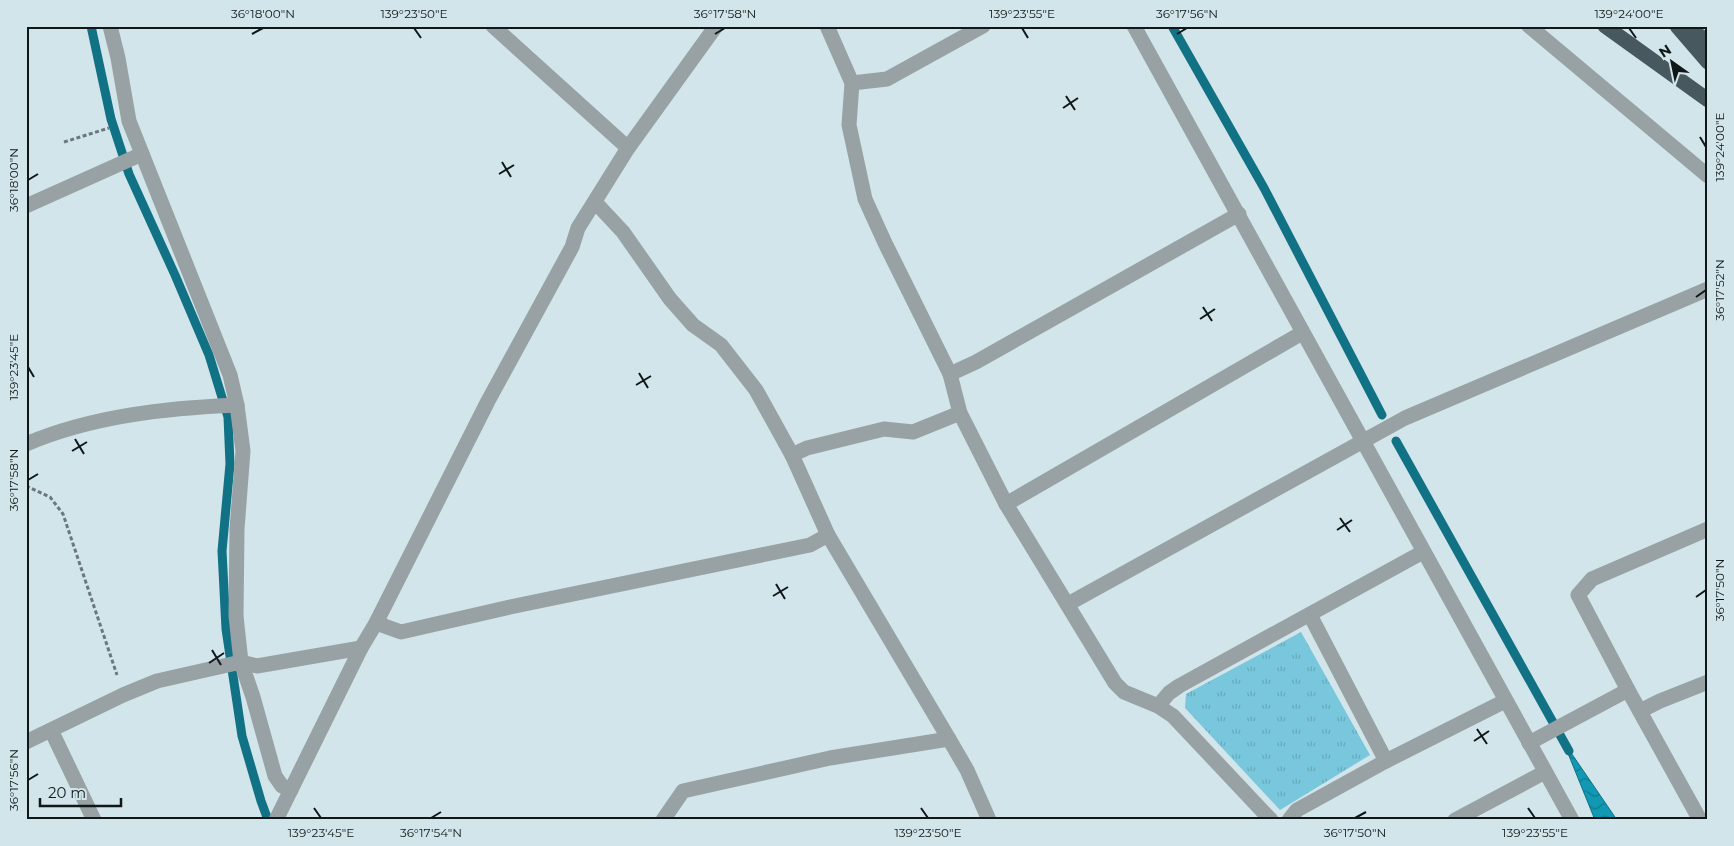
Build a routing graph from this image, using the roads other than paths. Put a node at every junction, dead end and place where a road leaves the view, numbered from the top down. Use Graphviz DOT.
graph roads {
  1 [pos="110,26"];
  2 [pos="493,26"];
  3 [pos="716,26"];
  4 [pos="827,26"];
  5 [pos="983,26"];
  6 [pos="1134,26"];
  7 [pos="1529,26"];
  8 [pos="1605,26"];
  9 [pos="1677,26"];
  10 [pos="1683,26"];
  11 [pos="1708,41"];
  12 [pos="1708,62"];
  13 [pos="852,83"];
  14 [pos="1708,100"];
  15 [pos="628,148"];
  16 [pos="142,154"];
  17 [pos="1708,176"];
  18 [pos="595,202"];
  19 [pos="26,206"];
  20 [pos="1239,214"];
  21 [pos="1708,289"];
  22 [pos="1302,333"];
  23 [pos="950,374"];
  24 [pos="237,405"];
  25 [pos="960,412"];
  26 [pos="1362,440"];
  27 [pos="26,444"];
  28 [pos="792,455"];
  29 [pos="1006,504"];
  30 [pos="1708,530"];
  31 [pos="828,535"];
  32 [pos="1424,552"];
  33 [pos="1068,604"];
  34 [pos="1310,615"];
  35 [pos="376,622"];
  36 [pos="361,648"];
  37 [pos="242,662"];
  38 [pos="1708,682"];
  39 [pos="1628,690"];
  40 [pos="1505,701"];
  41 [pos="1158,706"];
  42 [pos="1640,710"];
  43 [pos="51,730"];
  44 [pos="949,739"];
  45 [pos="1535,740"];
  46 [pos="26,742"];
  47 [pos="1386,761"];
  48 [pos="1545,772"];
  49 [pos="291,790"];
  50 [pos="283,818"];
  51 [pos="94,820"];
  52 [pos="663,820"];
  53 [pos="990,820"];
  54 [pos="1271,820"];
  55 [pos="1289,820"];
  56 [pos="1455,820"];
  57 [pos="1572,820"];
  58 [pos="1700,820"];
  1 -- 16 [label="street"];
  2 -- 15 [label="street"];
  3 -- 15 [label="street"];
  4 -- 13 [label="street"];
  5 -- 13 [label="street"];
  6 -- 20 [label="street"];
  7 -- 17 [label="street"];
  8 -- 14 [label="highway"];
  9 -- 12 [label="highway"];
  10 -- 11 [label="highway"];
  13 -- 23 [label="street"];
  15 -- 18 [label="street"];
  16 -- 19 [label="street"];
  16 -- 24 [label="street"];
  18 -- 28 [label="street"];
  18 -- 35 [label="street"];
  20 -- 22 [label="street"];
  20 -- 23 [label="street"];
  21 -- 26 [label="street"];
  22 -- 26 [label="street"];
  22 -- 29 [label="street"];
  23 -- 25 [label="street"];
  24 -- 27 [label="street"];
  24 -- 37 [label="street"];
  25 -- 28 [label="street"];
  25 -- 29 [label="street"];
  26 -- 32 [label="street"];
  26 -- 33 [label="street"];
  28 -- 31 [label="street"];
  29 -- 33 [label="street"];
  30 -- 39 [label="street"];
  31 -- 35 [label="street"];
  31 -- 44 [label="street"];
  32 -- 34 [label="street"];
  32 -- 40 [label="street"];
  33 -- 41 [label="street"];
  34 -- 41 [label="street"];
  34 -- 47 [label="street"];
  35 -- 36 [label="street"];
  36 -- 37 [label="street"];
  36 -- 49 [label="street"];
  37 -- 43 [label="street"];
  37 -- 49 [label="street"];
  38 -- 42 [label="street"];
  39 -- 42 [label="street"];
  39 -- 45 [label="street"];
  40 -- 45 [label="street"];
  40 -- 47 [label="street"];
  41 -- 54 [label="street"];
  42 -- 58 [label="street"];
  43 -- 46 [label="street"];
  43 -- 51 [label="street"];
  44 -- 52 [label="street"];
  44 -- 53 [label="street"];
  45 -- 48 [label="street"];
  47 -- 55 [label="street"];
  48 -- 56 [label="street"];
  48 -- 57 [label="street"];
  49 -- 50 [label="street"];
}
